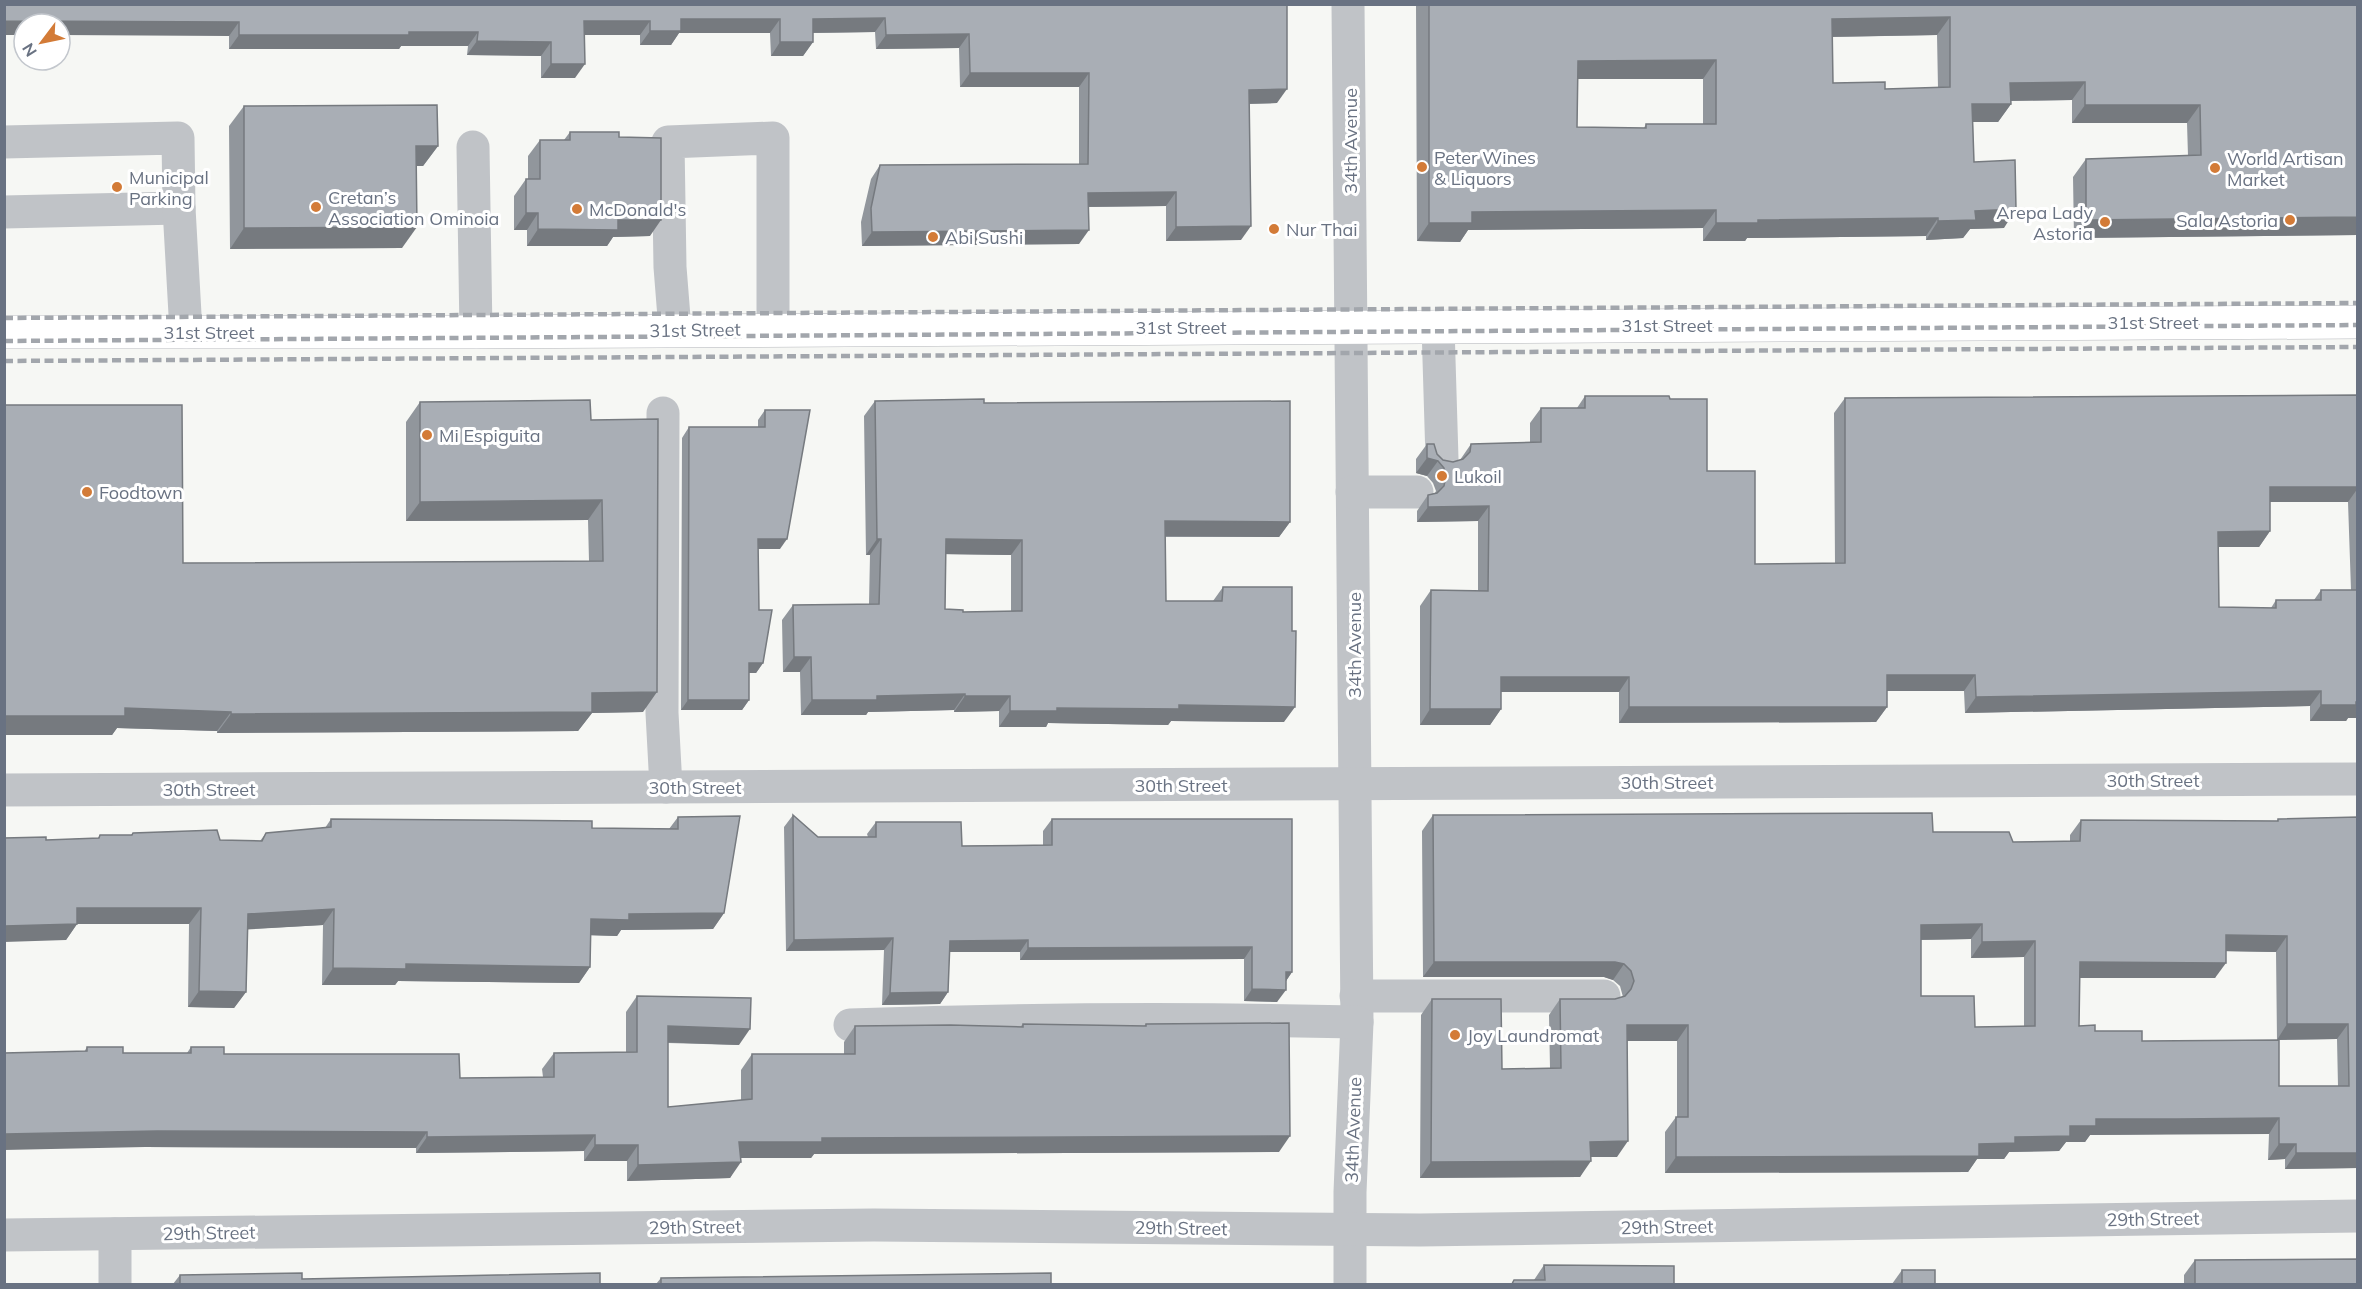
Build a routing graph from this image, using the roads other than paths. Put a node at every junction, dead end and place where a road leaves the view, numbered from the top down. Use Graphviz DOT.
graph roads {
  1 [pos="1348,4"];
  2 [pos="4,142"];
  3 [pos="473,147"];
  4 [pos="179,208"];
  5 [pos="4,212"];
  6 [pos="2358,322"];
  7 [pos="1351,326"];
  8 [pos="1438,326"];
  9 [pos="675,330"];
  10 [pos="773,330"];
  11 [pos="4,332"];
  12 [pos="186,332"];
  13 [pos="477,332"];
  14 [pos="663,413"];
  15 [pos="1442,459"];
  16 [pos="1352,492"];
  17 [pos="1417,492"];
  18 [pos="2358,779"];
  19 [pos="1355,784"];
  20 [pos="666,787"];
  21 [pos="4,790"];
  22 [pos="1604,996"];
  23 [pos="1357,1009"];
  24 [pos="850,1026"];
  25 [pos="2358,1216"];
  26 [pos="1351,1230"];
  27 [pos="115,1234"];
  28 [pos="4,1235"];
  29 [pos="115,1284"];
  30 [pos="1350,1284"];
  1 -- 7 [label="street, 34th Avenue"];
  2 -- 4 [label="street"];
  3 -- 13 [label="street"];
  4 -- 5 [label="street"];
  4 -- 12 [label="street"];
  6 -- 8 [label="main road, 31st Street"];
  7 -- 8 [label="main road, 31st Street"];
  7 -- 10 [label="main road, 31st Street"];
  7 -- 16 [label="street, 34th Avenue"];
  8 -- 15 [label="street"];
  9 -- 10 [label="main road, 31st Street"];
  9 -- 10 [label="street"];
  9 -- 13 [label="main road, 31st Street"];
  11 -- 12 [label="main road, 31st Street"];
  12 -- 13 [label="main road, 31st Street"];
  14 -- 20 [label="street"];
  16 -- 17 [label="street"];
  16 -- 19 [label="street, 34th Avenue"];
  18 -- 19 [label="street, 30th Street"];
  19 -- 20 [label="street, 30th Street"];
  19 -- 23 [label="street, 34th Avenue"];
  20 -- 21 [label="street, 30th Street"];
  22 -- 23 [label="street"];
  23 -- 24 [label="street"];
  23 -- 26 [label="street, 34th Avenue"];
  25 -- 26 [label="street, 29th Street"];
  26 -- 27 [label="street, 29th Street"];
  26 -- 30 [label="street, 34th Avenue"];
  27 -- 28 [label="street, 29th Street"];
  27 -- 29 [label="street"];
}
